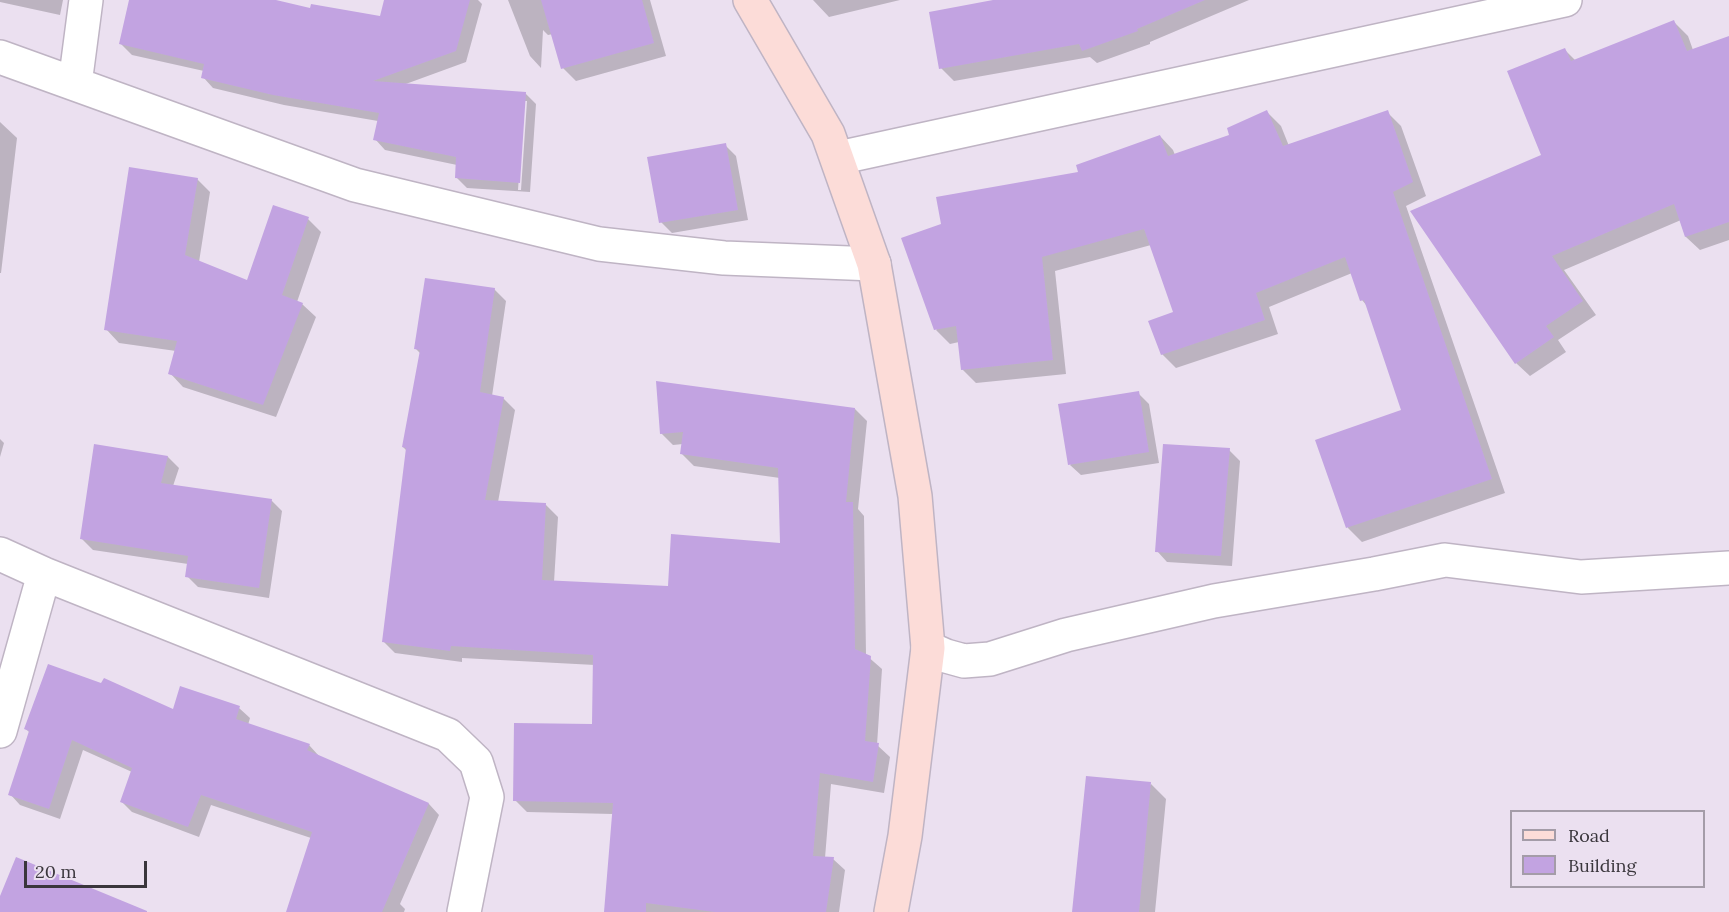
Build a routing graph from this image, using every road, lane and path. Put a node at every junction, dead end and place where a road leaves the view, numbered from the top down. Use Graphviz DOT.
graph roads {
  1 [pos="86,0"];
  2 [pos="750,0"];
  3 [pos="1565,0"];
  4 [pos="0,57"];
  5 [pos="75,84"];
  6 [pos="838,158"];
  7 [pos="874,264"];
  8 [pos="0,554"];
  9 [pos="1729,568"];
  10 [pos="44,574"];
  11 [pos="927,648"];
  12 [pos="0,731"];
  13 [pos="464,912"];
  14 [pos="891,912"];
  1 -- 5 [label="street"];
  2 -- 6 [label="street"];
  3 -- 6 [label="street"];
  4 -- 5 [label="street"];
  5 -- 7 [label="street"];
  6 -- 7 [label="street"];
  7 -- 11 [label="street"];
  8 -- 10 [label="street"];
  9 -- 11 [label="street"];
  10 -- 12 [label="street"];
  10 -- 13 [label="street"];
  11 -- 14 [label="street"];
}
